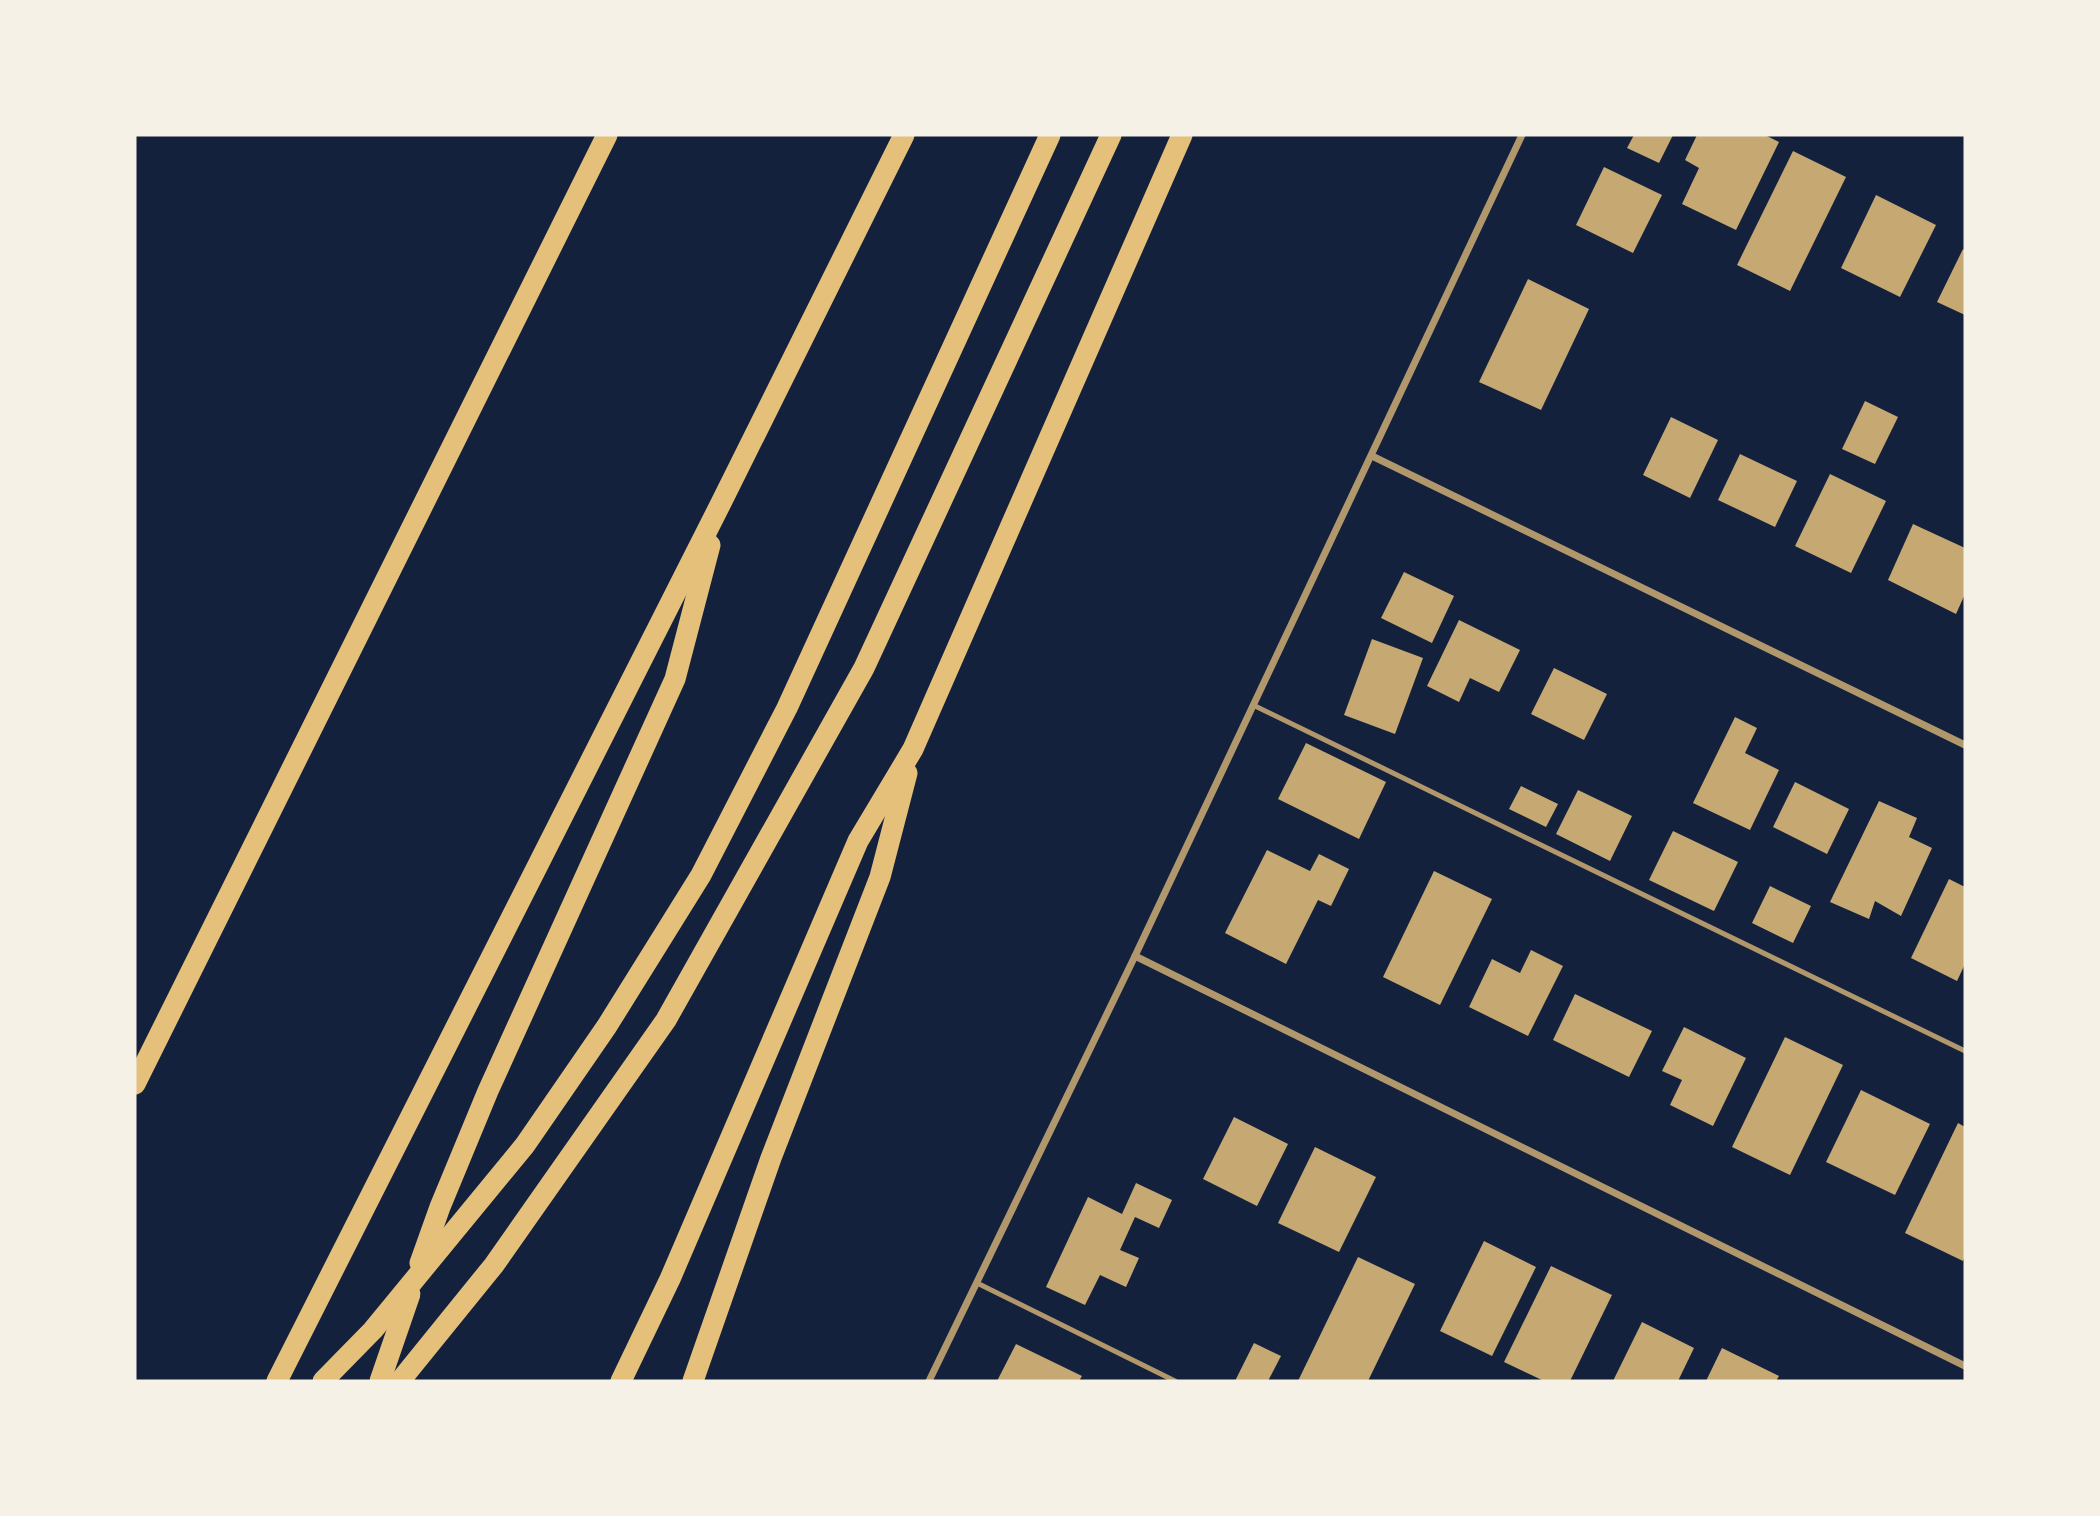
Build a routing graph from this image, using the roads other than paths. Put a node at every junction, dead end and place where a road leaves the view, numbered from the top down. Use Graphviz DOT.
graph roads {
  1 [pos="607,135"];
  2 [pos="904,135"];
  3 [pos="1050,135"];
  4 [pos="1111,135"];
  5 [pos="1182,135"];
  6 [pos="1522,135"];
  7 [pos="1372,456"];
  8 [pos="721,503"];
  9 [pos="1253,705"];
  10 [pos="1965,746"];
  11 [pos="913,749"];
  12 [pos="1135,957"];
  13 [pos="1965,1051"];
  14 [pos="135,1084"];
  15 [pos="977,1283"];
  16 [pos="1965,1366"];
  17 [pos="277,1381"];
  18 [pos="323,1381"];
  19 [pos="380,1381"];
  20 [pos="400,1381"];
  21 [pos="621,1381"];
  22 [pos="693,1381"];
  23 [pos="929,1381"];
  24 [pos="1175,1381"];
  1 -- 14 [label="highway"];
  2 -- 8 [label="highway"];
  3 -- 18 [label="highway"];
  4 -- 20 [label="highway"];
  5 -- 11 [label="highway"];
  6 -- 7 [label="street"];
  7 -- 9 [label="street"];
  7 -- 10 [label="street"];
  8 -- 17 [label="highway"];
  8 -- 19 [label="highway"];
  9 -- 12 [label="street"];
  9 -- 13 [label="lane"];
  11 -- 21 [label="highway"];
  11 -- 22 [label="highway"];
  12 -- 15 [label="street"];
  12 -- 16 [label="street"];
  15 -- 23 [label="street"];
  15 -- 24 [label="lane"];
}
